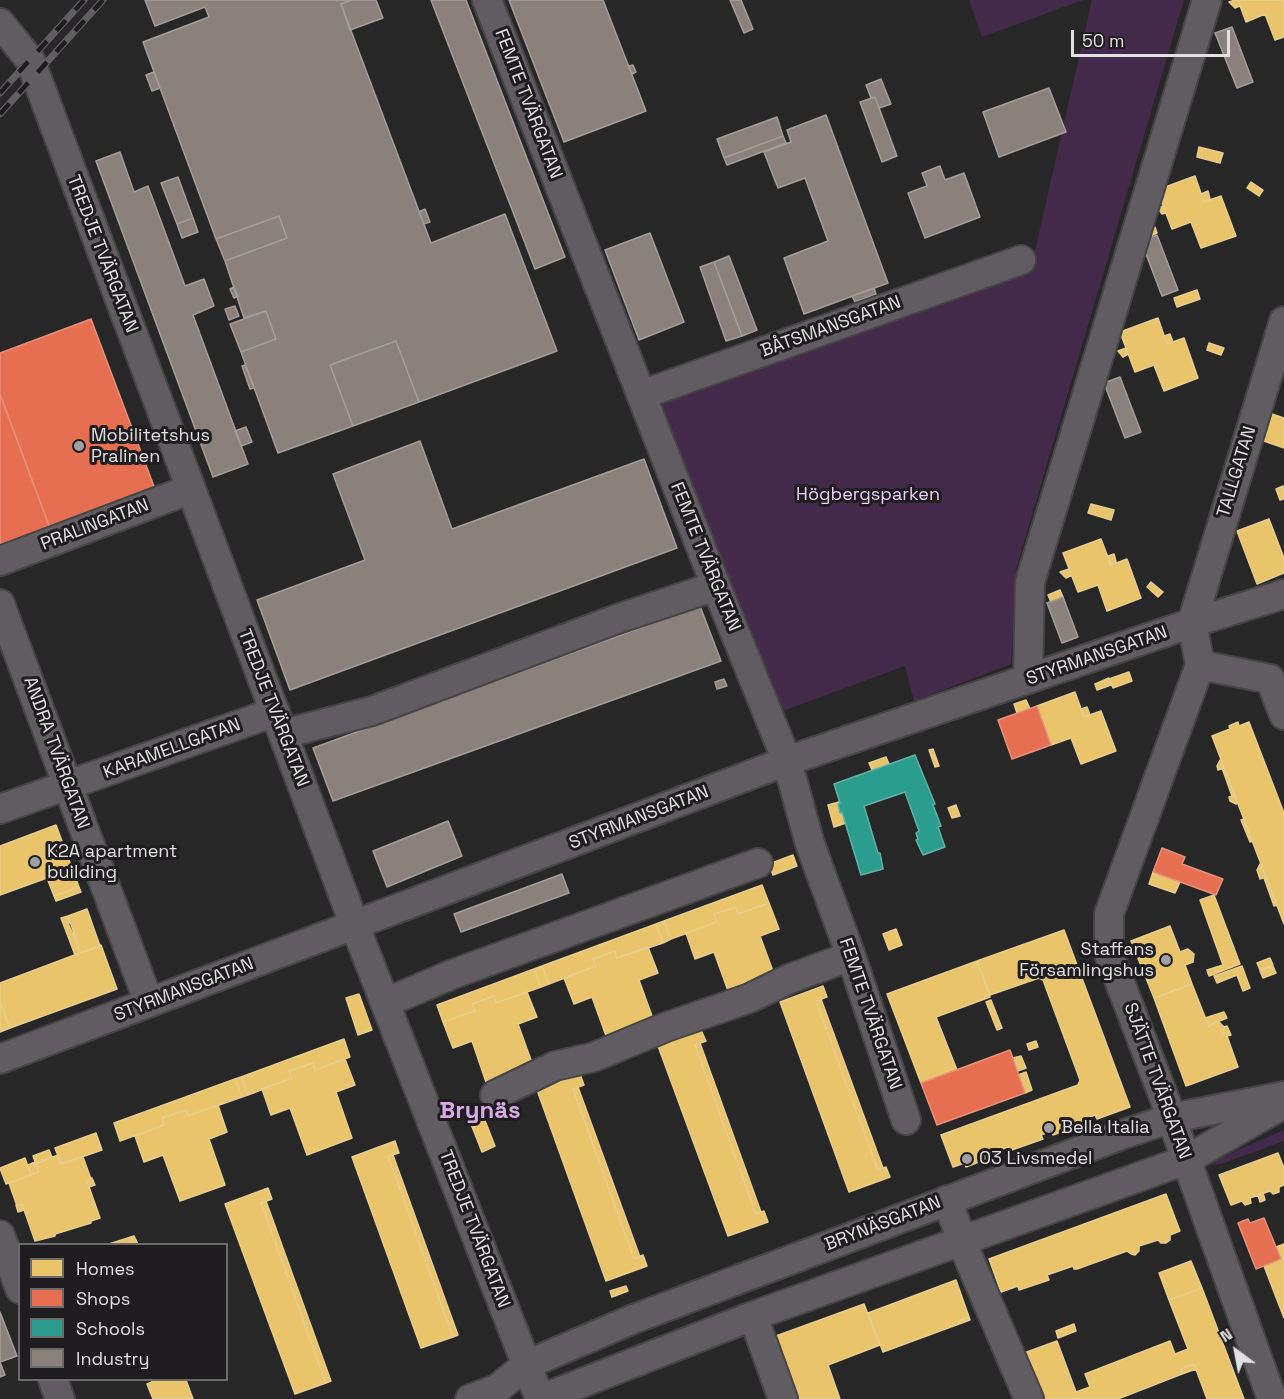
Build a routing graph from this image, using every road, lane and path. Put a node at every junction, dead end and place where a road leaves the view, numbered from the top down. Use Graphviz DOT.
graph roads {
  1 [pos="487,0"];
  2 [pos="1207,0"];
  3 [pos="0,23"];
  4 [pos="1021,260"];
  5 [pos="1284,321"];
  6 [pos="1273,387"];
  7 [pos="641,395"];
  8 [pos="191,489"];
  9 [pos="0,561"];
  10 [pos="716,586"];
  11 [pos="1284,594"];
  12 [pos="0,603"];
  13 [pos="1192,623"];
  14 [pos="1200,665"];
  15 [pos="1028,679"];
  16 [pos="1284,715"];
  17 [pos="279,723"];
  18 [pos="787,761"];
  19 [pos="68,786"];
  20 [pos="0,809"];
  21 [pos="758,863"];
  22 [pos="355,926"];
  23 [pos="851,956"];
  24 [pos="149,1003"];
  25 [pos="385,1003"];
  26 [pos="0,1059"];
  27 [pos="495,1095"];
  28 [pos="1284,1096"];
  29 [pos="1284,1103"];
  30 [pos="1172,1118"];
  31 [pos="906,1120"];
  32 [pos="1186,1160"];
  33 [pos="947,1200"];
  34 [pos="0,1235"];
  35 [pos="961,1240"];
  36 [pos="18,1283"];
  37 [pos="753,1316"];
  38 [pos="526,1365"];
  39 [pos="53,1381"];
  40 [pos="497,1389"];
  41 [pos="60,1399"];
  42 [pos="470,1399"];
  43 [pos="539,1399"];
  44 [pos="783,1399"];
  45 [pos="1029,1399"];
  46 [pos="1272,1399"];
  1 -- 7 [label="street, FEMTE TVÄRGATAN"];
  2 -- 15 [label="street"];
  3 -- 8 [label="street, TREDJE TVÄRGATAN"];
  4 -- 7 [label="street, BÅTSMANSGATAN"];
  5 -- 6 [label="street, TALLGATAN"];
  6 -- 13 [label="street, TALLGATAN"];
  7 -- 10 [label="street, FEMTE TVÄRGATAN"];
  8 -- 9 [label="street, PRALINGATAN"];
  8 -- 17 [label="street, TREDJE TVÄRGATAN"];
  10 -- 17 [label="street, KARAMELLGATAN"];
  10 -- 18 [label="street, FEMTE TVÄRGATAN"];
  11 -- 13 [label="street, STYRMANSGATAN"];
  12 -- 19 [label="street, ANDRA TVÄRGATAN"];
  13 -- 14 [label="street"];
  13 -- 15 [label="street, STYRMANSGATAN"];
  14 -- 16 [label="street"];
  14 -- 30 [label="street, SJÄTTE TVÄRGATAN"];
  15 -- 18 [label="street, STYRMANSGATAN"];
  17 -- 19 [label="street, KARAMELLGATAN"];
  17 -- 22 [label="street, TREDJE TVÄRGATAN"];
  18 -- 22 [label="street, STYRMANSGATAN"];
  18 -- 23 [label="street, FEMTE TVÄRGATAN"];
  19 -- 20 [label="street, KARAMELLGATAN"];
  19 -- 24 [label="street, ANDRA TVÄRGATAN"];
  21 -- 25 [label="street"];
  22 -- 24 [label="street, STYRMANSGATAN"];
  22 -- 25 [label="street, TREDJE TVÄRGATAN"];
  23 -- 27 [label="street"];
  23 -- 31 [label="street, FEMTE TVÄRGATAN"];
  24 -- 26 [label="street, STYRMANSGATAN"];
  25 -- 38 [label="street, TREDJE TVÄRGATAN"];
  28 -- 30 [label="street, BRYNÄSGATAN"];
  29 -- 32 [label="street"];
  30 -- 32 [label="street, SJÄTTE TVÄRGATAN"];
  30 -- 33 [label="street, BRYNÄSGATAN"];
  32 -- 35 [label="street"];
  32 -- 46 [label="street, SJÄTTE TVÄRGATAN"];
  33 -- 35 [label="street"];
  33 -- 38 [label="street, BRYNÄSGATAN"];
  34 -- 36 [label="street"];
  35 -- 37 [label="street"];
  35 -- 45 [label="street"];
  37 -- 43 [label="street"];
  37 -- 44 [label="street"];
  38 -- 40 [label="street, BRYNÄSGATAN"];
  38 -- 43 [label="street, TREDJE TVÄRGATAN"];
  39 -- 41 [label="street"];
  40 -- 42 [label="street, BRYNÄSGATAN"];
  40 -- 43 [label="street"];
}
